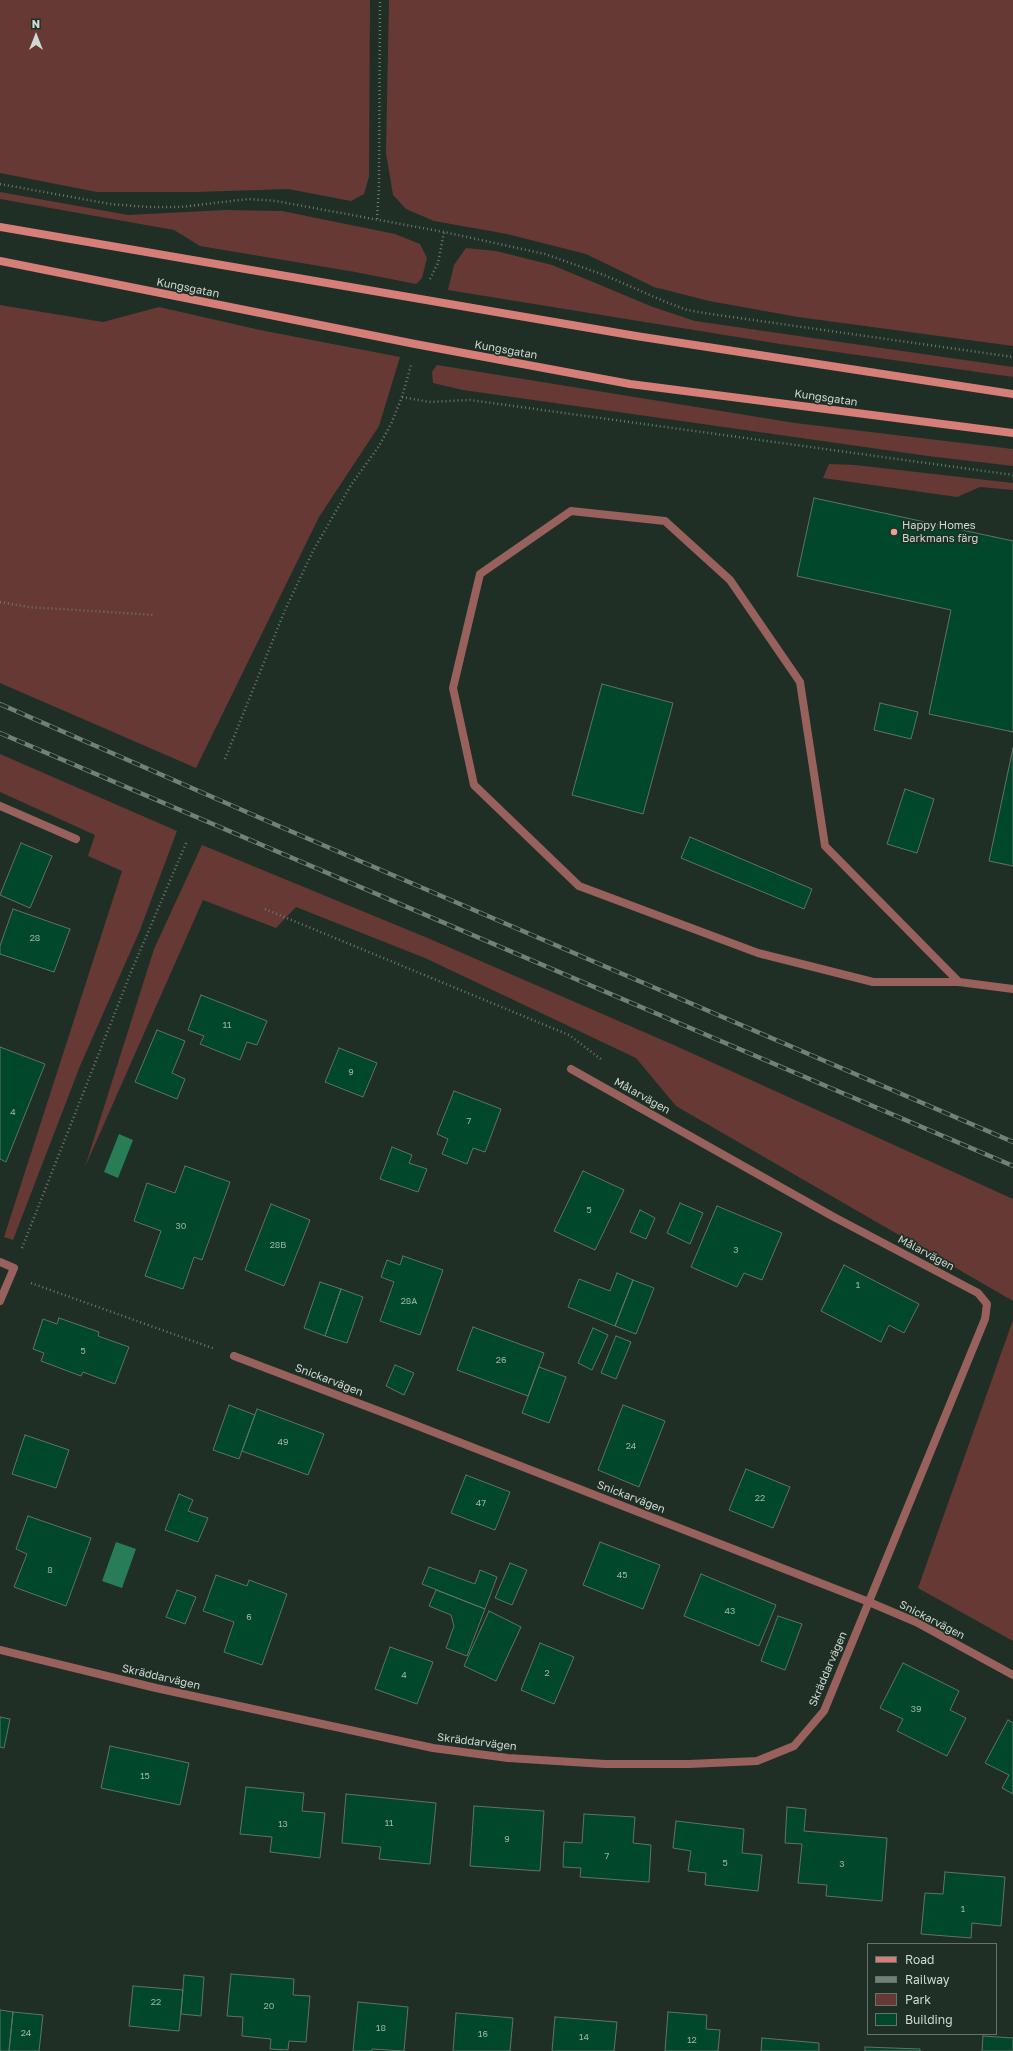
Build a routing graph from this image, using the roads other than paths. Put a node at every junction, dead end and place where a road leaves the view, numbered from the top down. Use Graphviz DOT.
graph roads {
  1 [pos="0,227"];
  2 [pos="0,261"];
  3 [pos="1013,394"];
  4 [pos="1013,433"];
  5 [pos="0,806"];
  6 [pos="76,839"];
  7 [pos="959,982"];
  8 [pos="1013,989"];
  9 [pos="571,1069"];
  10 [pos="0,1262"];
  11 [pos="0,1301"];
  12 [pos="234,1356"];
  13 [pos="868,1602"];
  14 [pos="0,1650"];
  15 [pos="1013,1675"];
  1 -- 3 [label="main road"];
  2 -- 4 [label="main road, Kungsgatan"];
  5 -- 6 [label="street"];
  7 -- 7 [label="street"];
  7 -- 8 [label="street"];
  9 -- 13 [label="street, Målarvägen"];
  10 -- 11 [label="street"];
  12 -- 13 [label="street, Snickarvägen"];
  13 -- 14 [label="street, Skräddarvägen"];
  13 -- 15 [label="street, Snickarvägen"];
}
